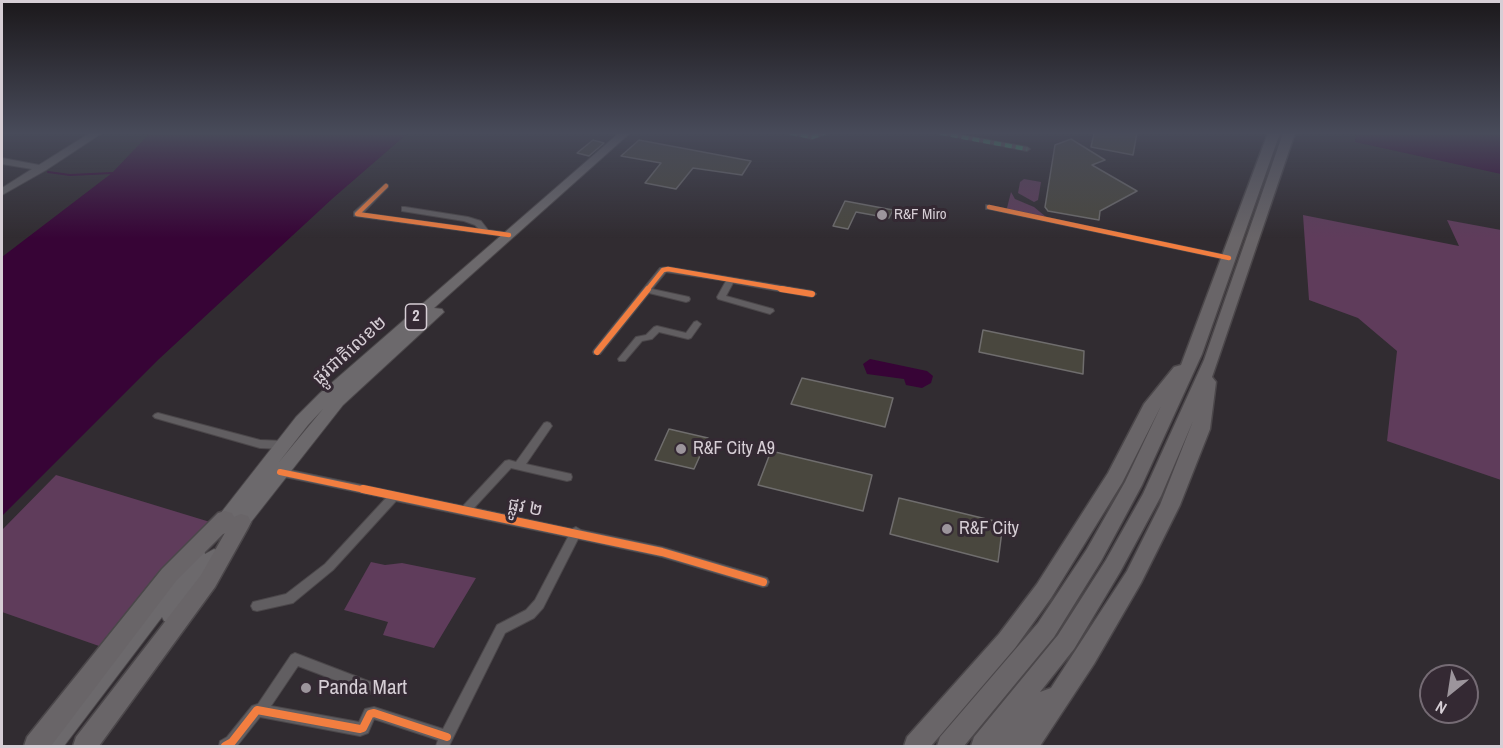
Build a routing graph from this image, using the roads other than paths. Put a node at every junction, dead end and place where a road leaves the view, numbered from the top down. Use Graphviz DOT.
graph roads {
  1 [pos="13,168"];
  2 [pos="30,168"];
  3 [pos="42,168"];
  4 [pos="591,168"];
  5 [pos="1261,168"];
  6 [pos="1276,168"];
  7 [pos="39,170"];
  8 [pos="386,186"];
  9 [pos="2,192"];
  10 [pos="553,202"];
  11 [pos="989,207"];
  12 [pos="405,209"];
  13 [pos="484,230"];
  14 [pos="509,235"];
  15 [pos="1229,258"];
  16 [pos="730,281"];
  17 [pos="647,290"];
  18 [pos="812,294"];
  19 [pos="686,298"];
  20 [pos="770,311"];
  21 [pos="697,324"];
  22 [pos="597,352"];
  23 [pos="1203,357"];
  24 [pos="622,359"];
  25 [pos="158,416"];
  26 [pos="547,426"];
  27 [pos="1164,445"];
  28 [pos="284,446"];
  29 [pos="519,466"];
  30 [pos="280,472"];
  31 [pos="567,477"];
  32 [pos="395,495"];
  33 [pos="465,511"];
  34 [pos="233,520"];
  35 [pos="576,532"];
  36 [pos="763,582"];
  37 [pos="183,586"];
  38 [pos="257,606"];
  39 [pos="1067,684"];
  40 [pos="372,688"];
  41 [pos="261,711"];
  42 [pos="444,742"];
  43 [pos="36,747"];
  44 [pos="51,747"];
  45 [pos="71,747"];
  46 [pos="86,747"];
  47 [pos="225,747"];
  48 [pos="916,747"];
  49 [pos="949,747"];
  50 [pos="983,747"];
  51 [pos="1005,747"];
  52 [pos="1026,747"];
  1 -- 7 [label="main road"];
  2 -- 7 [label="main road"];
  3 -- 7 [label="main road"];
  4 -- 10 [label="main road, ផ្លូវជាតិលេខ២ / 2"];
  5 -- 15 [label="highway"];
  6 -- 23 [label="highway"];
  7 -- 9 [label="main road"];
  8 -- 13 [label="street"];
  10 -- 14 [label="main road, ផ្លូវជាតិលេខ២ / 2"];
  10 -- 30 [label="main road, ផ្លូវជាតិលេខ២ / 2"];
  11 -- 15 [label="street"];
  12 -- 13 [label="street"];
  13 -- 14 [label="street"];
  14 -- 28 [label="main road, ផ្លូវជាតិលេខ២ / 2"];
  15 -- 23 [label="highway"];
  16 -- 17 [label="street"];
  16 -- 18 [label="street"];
  16 -- 20 [label="street"];
  17 -- 19 [label="street"];
  17 -- 22 [label="street"];
  21 -- 24 [label="street"];
  23 -- 27 [label="highway"];
  23 -- 27 [label="highway"];
  25 -- 28 [label="street"];
  26 -- 29 [label="street"];
  27 -- 39 [label="highway"];
  27 -- 48 [label="highway"];
  27 -- 49 [label="highway"];
  27 -- 50 [label="highway"];
  28 -- 34 [label="main road, ផ្លូវជាតិលេខ២ / 2"];
  29 -- 31 [label="street"];
  29 -- 33 [label="street"];
  30 -- 32 [label="street, ផ្លូវ ២"];
  30 -- 34 [label="main road, ផ្លូវជាតិលេខ២ / 2"];
  32 -- 33 [label="street, ផ្លូវ ២"];
  32 -- 38 [label="street"];
  33 -- 35 [label="street, ផ្លូវ ២"];
  34 -- 37 [label="main road, 2"];
  34 -- 43 [label="highway"];
  34 -- 46 [label="highway"];
  35 -- 36 [label="street, ផ្លូវ ២"];
  35 -- 42 [label="street"];
  37 -- 44 [label="main road, 2"];
  37 -- 45 [label="main road, 2"];
  39 -- 51 [label="highway"];
  39 -- 52 [label="highway"];
  40 -- 41 [label="street"];
  41 -- 42 [label="street"];
  41 -- 47 [label="street"];
}
